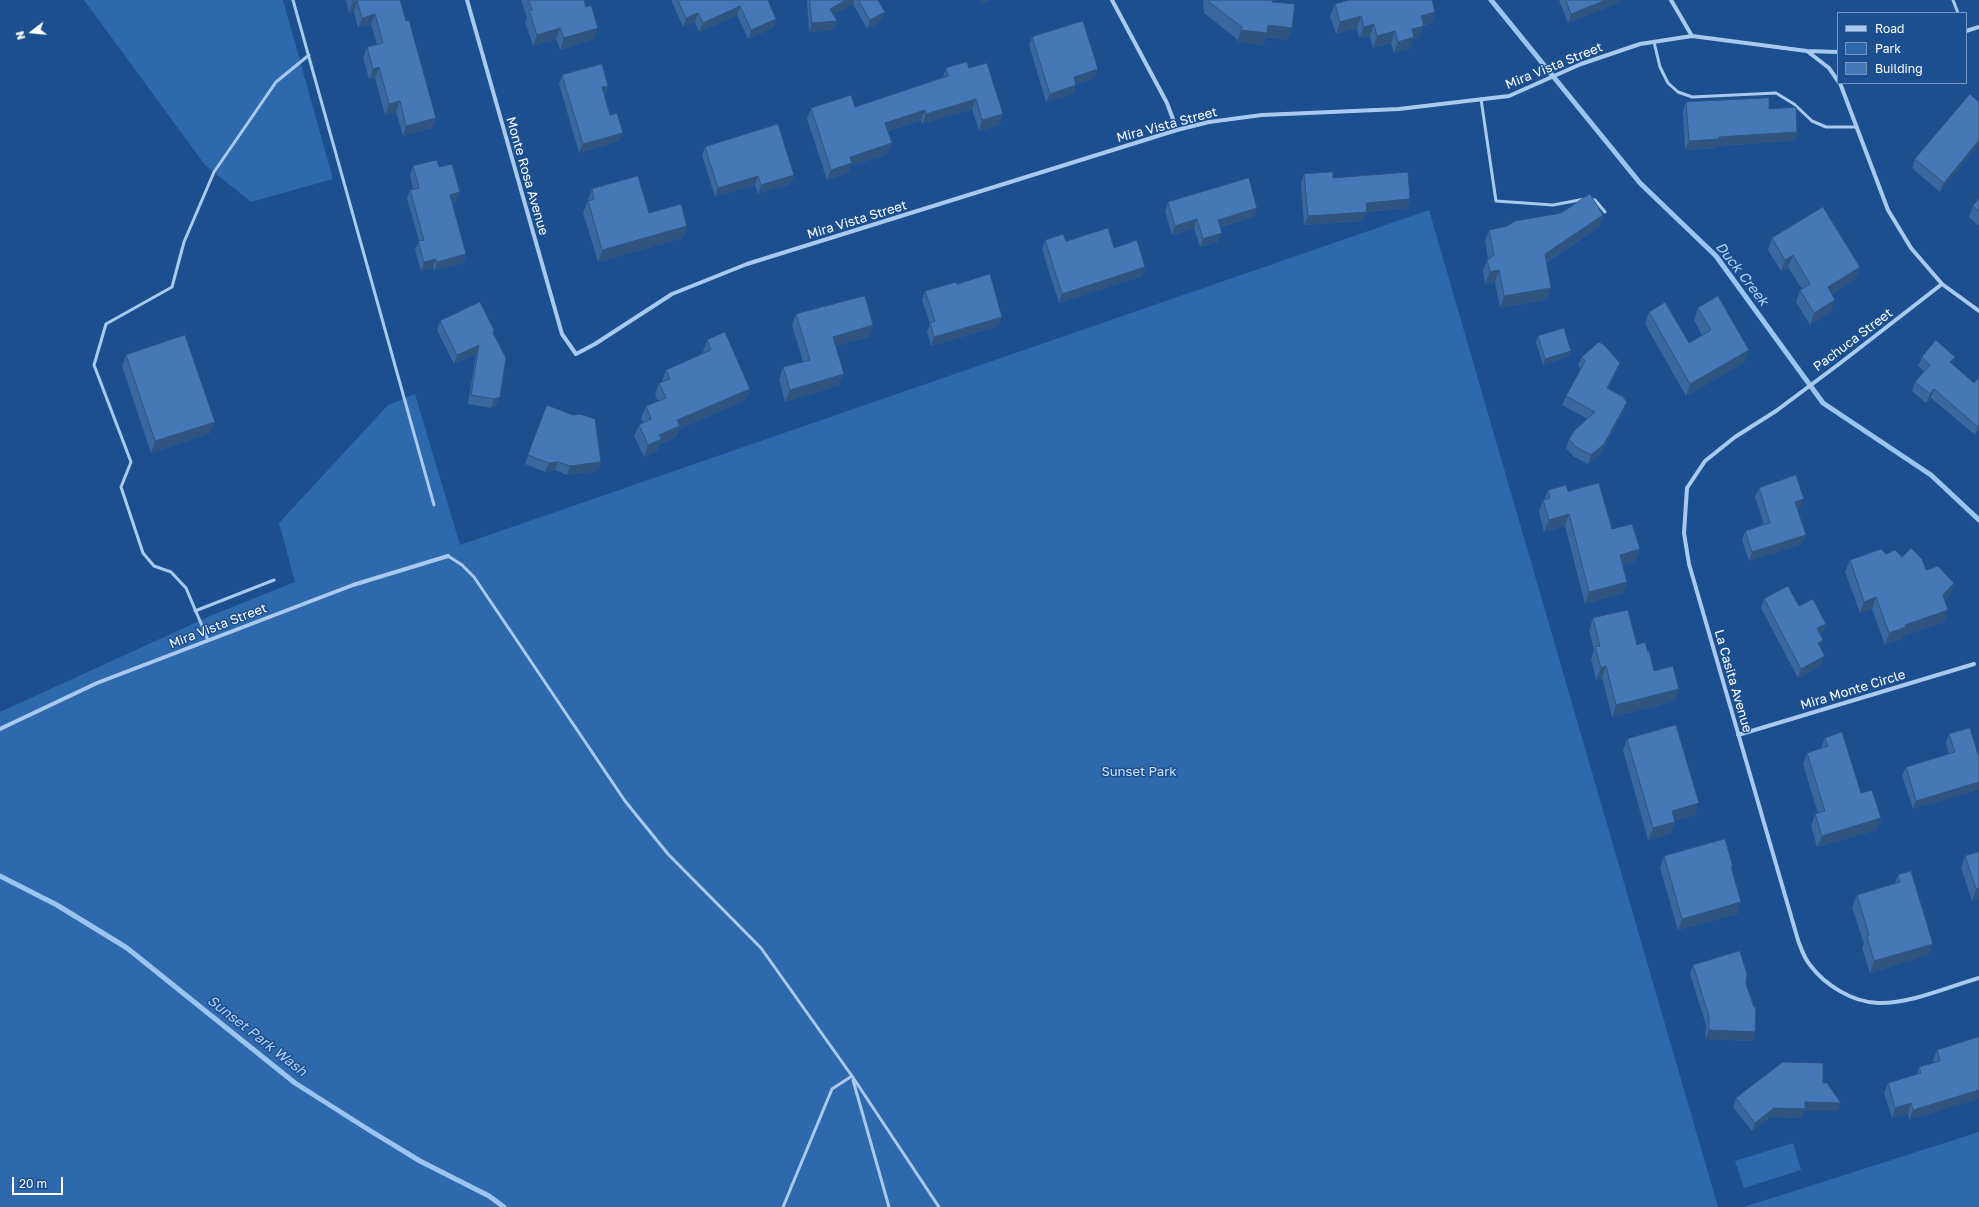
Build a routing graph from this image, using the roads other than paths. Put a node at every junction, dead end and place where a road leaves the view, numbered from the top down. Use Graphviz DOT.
graph roads {
  1 [pos="293,0"];
  2 [pos="467,0"];
  3 [pos="1112,0"];
  4 [pos="1670,0"];
  5 [pos="1953,0"];
  6 [pos="1958,12"];
  7 [pos="1979,27"];
  8 [pos="1967,31"];
  9 [pos="1692,36"];
  10 [pos="1654,42"];
  11 [pos="1807,52"];
  12 [pos="1837,52"];
  13 [pos="309,55"];
  14 [pos="1837,79"];
  15 [pos="1840,84"];
  16 [pos="1481,99"];
  17 [pos="1857,127"];
  18 [pos="1177,130"];
  19 [pos="1605,212"];
  20 [pos="1942,284"];
  21 [pos="1979,311"];
  22 [pos="576,354"];
  23 [pos="1776,411"];
  24 [pos="434,505"];
  25 [pos="448,556"];
  26 [pos="274,580"];
  27 [pos="195,610"];
  28 [pos="208,640"];
  29 [pos="1974,664"];
  30 [pos="0,729"];
  31 [pos="1738,735"];
  32 [pos="1979,978"];
  33 [pos="852,1076"];
  34 [pos="783,1207"];
  35 [pos="889,1207"];
  36 [pos="939,1207"];
  1 -- 13 [label="lane"];
  2 -- 22 [label="street, Monte Rosa Avenue"];
  3 -- 18 [label="street"];
  4 -- 9 [label="street"];
  5 -- 6 [label="lane"];
  7 -- 8 [label="street"];
  9 -- 10 [label="street, Mira Vista Street"];
  9 -- 11 [label="street, Mira Vista Street"];
  10 -- 16 [label="street, Mira Vista Street"];
  10 -- 17 [label="lane"];
  11 -- 12 [label="street, Mira Vista Street"];
  11 -- 14 [label="street"];
  13 -- 24 [label="lane"];
  13 -- 27 [label="lane"];
  15 -- 17 [label="street"];
  16 -- 18 [label="street, Mira Vista Street"];
  16 -- 19 [label="lane"];
  17 -- 20 [label="street"];
  18 -- 22 [label="street, Mira Vista Street"];
  20 -- 21 [label="street"];
  20 -- 23 [label="street, Pachuca Street"];
  23 -- 31 [label="street, La Casita Avenue"];
  25 -- 28 [label="street, Mira Vista Street"];
  25 -- 33 [label="lane"];
  26 -- 27 [label="lane"];
  27 -- 28 [label="lane"];
  28 -- 30 [label="street, Mira Vista Street"];
  29 -- 31 [label="street, Mira Monte Circle"];
  31 -- 32 [label="street, La Casita Avenue"];
  33 -- 34 [label="lane"];
  33 -- 35 [label="lane"];
  33 -- 36 [label="lane"];
}
